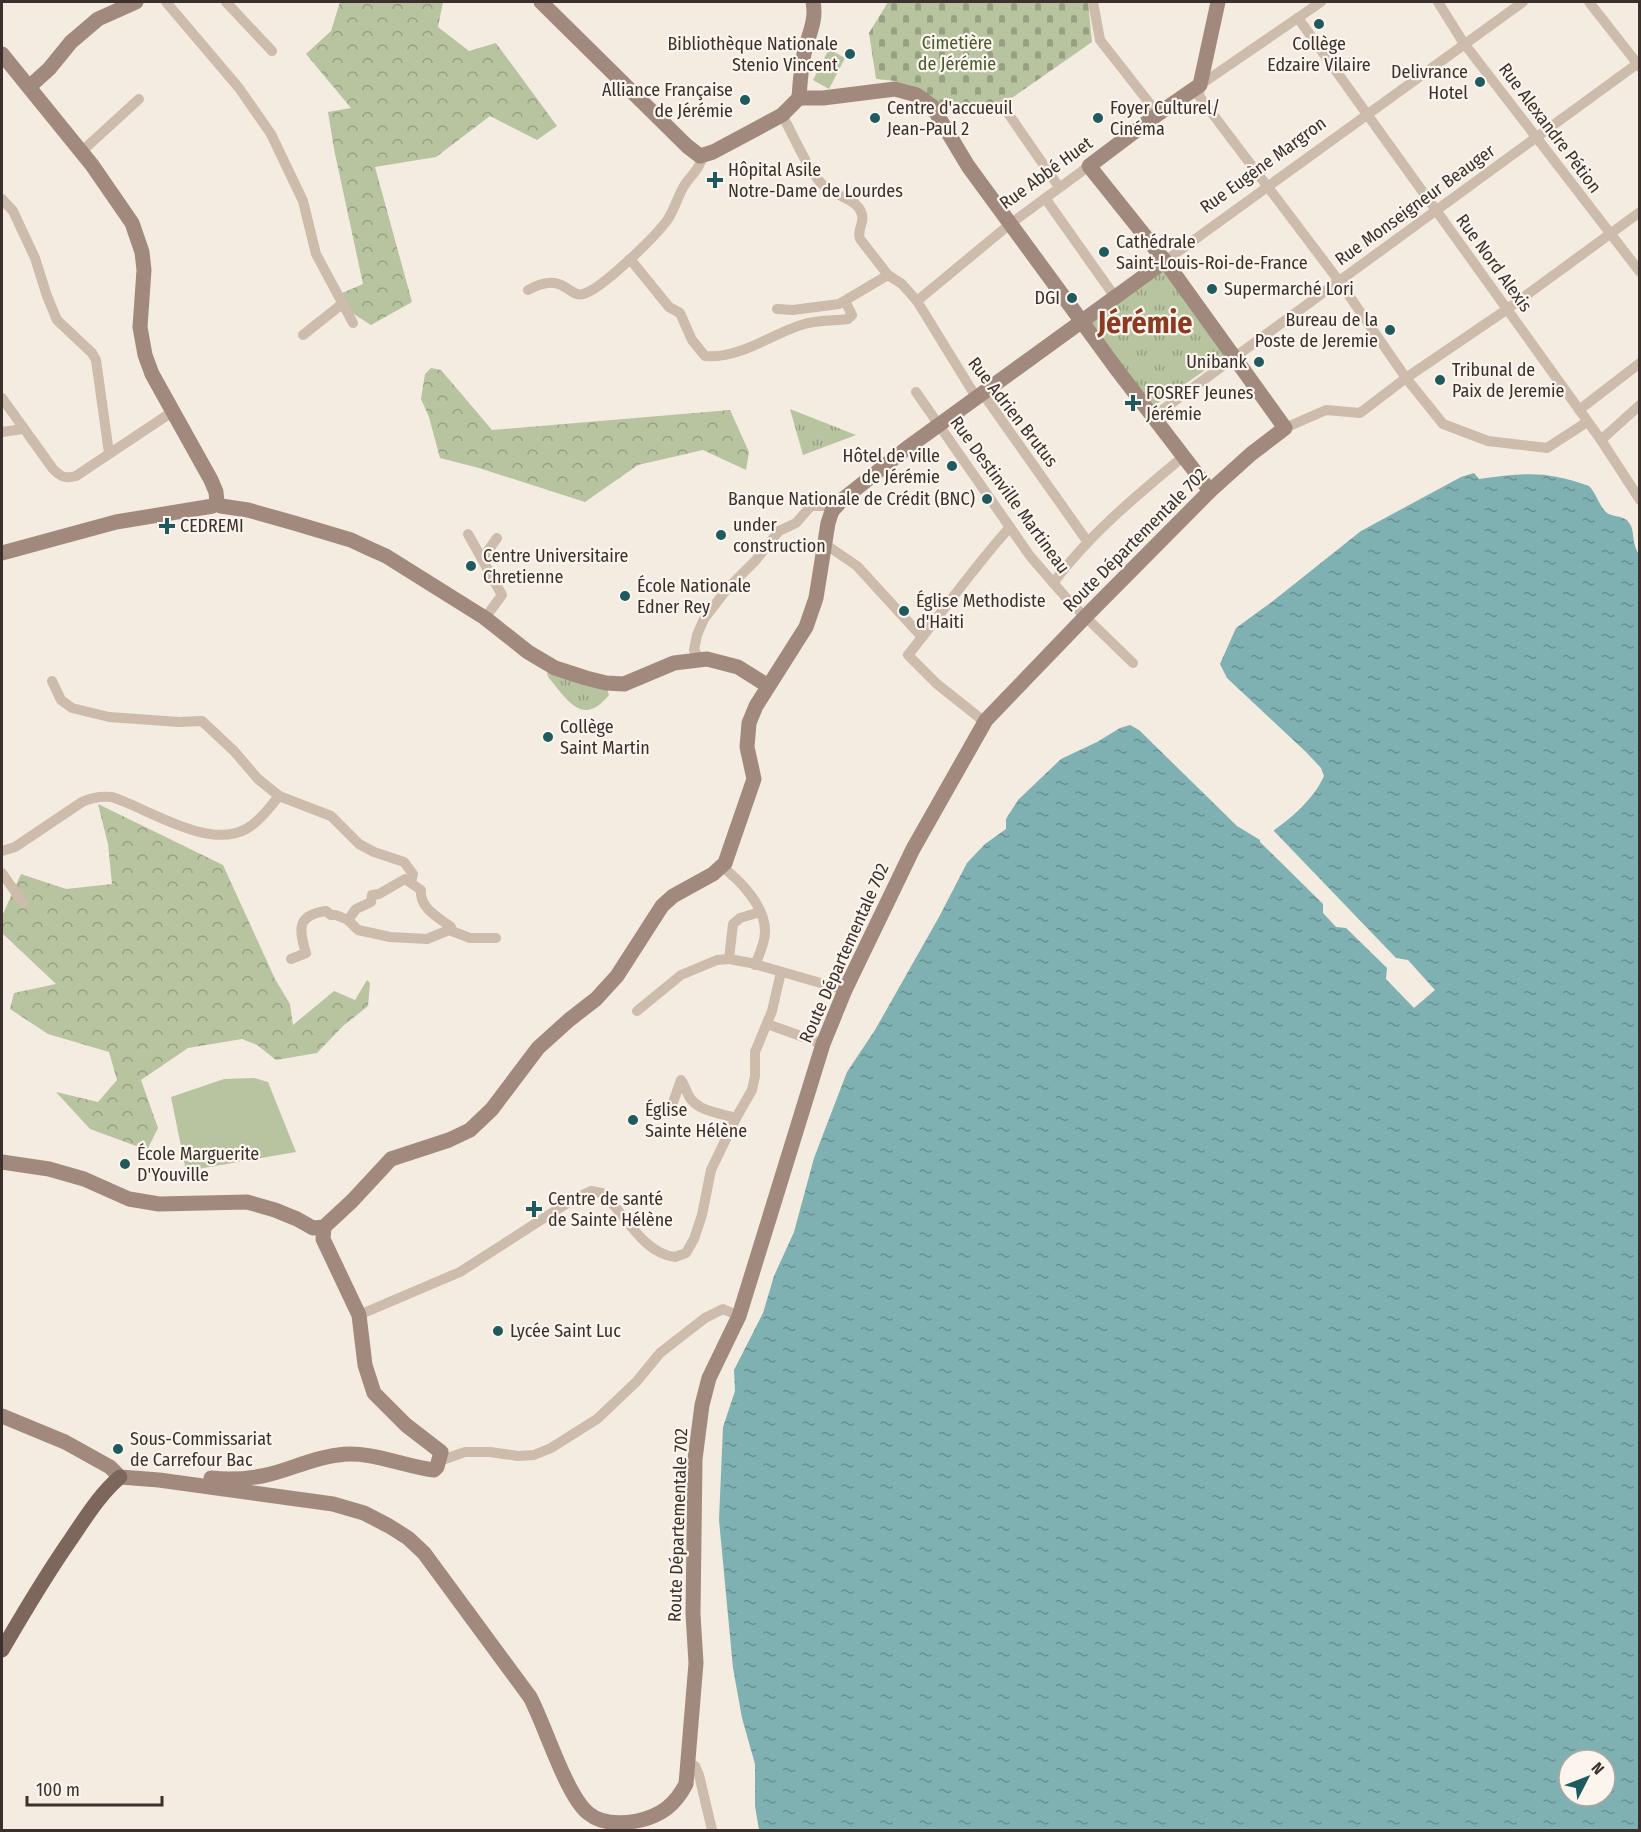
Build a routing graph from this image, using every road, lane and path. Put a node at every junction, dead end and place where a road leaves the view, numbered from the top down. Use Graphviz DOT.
graph roads {
  1 [pos="136,2"];
  2 [pos="166,2"];
  3 [pos="226,2"];
  4 [pos="541,2"];
  5 [pos="813,2"];
  6 [pos="1094,2"];
  7 [pos="1218,2"];
  8 [pos="1321,2"];
  9 [pos="1438,2"];
  10 [pos="1522,2"];
  11 [pos="1589,2"];
  12 [pos="1298,18"];
  13 [pos="1464,43"];
  14 [pos="272,51"];
  15 [pos="2,54"];
  16 [pos="1639,65"];
  17 [pos="1200,85"];
  18 [pos="29,87"];
  19 [pos="799,98"];
  20 [pos="139,99"];
  21 [pos="1004,102"];
  22 [pos="1158,114"];
  23 [pos="782,115"];
  24 [pos="1367,115"];
  25 [pos="1536,138"];
  26 [pos="81,152"];
  27 [pos="703,155"];
  28 [pos="1089,166"];
  29 [pos="1267,186"];
  30 [pos="1059,187"];
  31 [pos="1045,198"];
  32 [pos="2,199"];
  33 [pos="1436,210"];
  34 [pos="1640,212"];
  35 [pos="1010,224"];
  36 [pos="1610,233"];
  37 [pos="630,259"];
  38 [pos="1165,261"];
  39 [pos="1640,272"];
  40 [pos="888,275"];
  41 [pos="1339,281"];
  42 [pos="528,290"];
  43 [pos="1115,297"];
  44 [pos="845,301"];
  45 [pos="917,301"];
  46 [pos="342,304"];
  47 [pos="777,309"];
  48 [pos="1506,310"];
  49 [pos="1082,322"];
  50 [pos="353,323"];
  51 [pos="303,335"];
  52 [pos="1235,359"];
  53 [pos="1640,363"];
  54 [pos="1406,378"];
  55 [pos="916,392"];
  56 [pos="976,397"];
  57 [pos="2,398"];
  58 [pos="1640,405"];
  59 [pos="1579,410"];
  60 [pos="172,412"];
  61 [pos="1154,416"];
  62 [pos="1587,422"];
  63 [pos="939,424"];
  64 [pos="1285,428"];
  65 [pos="23,429"];
  66 [pos="2,432"];
  67 [pos="1601,440"];
  68 [pos="109,453"];
  69 [pos="1184,456"];
  70 [pos="1210,491"];
  71 [pos="1640,500"];
  72 [pos="217,505"];
  73 [pos="836,506"];
  74 [pos="1010,527"];
  75 [pos="468,534"];
  76 [pos="497,537"];
  77 [pos="1087,541"];
  78 [pos="825,544"];
  79 [pos="2,553"];
  80 [pos="482,559"];
  81 [pos="1053,583"];
  82 [pos="1086,616"];
  83 [pos="485,618"];
  84 [pos="922,638"];
  85 [pos="700,659"];
  86 [pos="1133,663"];
  87 [pos="52,681"];
  88 [pos="768,686"];
  89 [pos="986,720"];
  90 [pos="279,796"];
  91 [pos="2,851"];
  92 [pos="721,866"];
  93 [pos="2,873"];
  94 [pos="411,882"];
  95 [pos="23,903"];
  96 [pos="760,912"];
  97 [pos="348,920"];
  98 [pos="452,932"];
  99 [pos="496,939"];
  100 [pos="291,959"];
  101 [pos="729,959"];
  102 [pos="755,965"];
  103 [pos="781,972"];
  104 [pos="845,990"];
  105 [pos="637,1011"];
  106 [pos="767,1024"];
  107 [pos="823,1044"];
  108 [pos="670,1111"];
  109 [pos="736,1118"];
  110 [pos="2,1162"];
  111 [pos="324,1227"];
  112 [pos="358,1315"];
  113 [pos="739,1316"];
  114 [pos="2,1416"];
  115 [pos="441,1452"];
  116 [pos="120,1477"];
  117 [pos="191,1484"];
  118 [pos="2,1650"];
  119 [pos="688,1761"];
  120 [pos="712,1830"];
  1 -- 18 [label="street"];
  2 -- 46 [label="street"];
  3 -- 14 [label="street"];
  4 -- 27 [label="street"];
  5 -- 19 [label="street"];
  6 -- 22 [label="street"];
  7 -- 17 [label="street"];
  8 -- 12 [label="street, Rue Abbé Huet"];
  9 -- 13 [label="street, Rue Alexandre Pétion"];
  10 -- 13 [label="street, Rue Eugène Margron"];
  11 -- 16 [label="street"];
  12 -- 17 [label="street, Rue Abbé Huet"];
  12 -- 24 [label="street, Rue Nord Alexis"];
  13 -- 24 [label="street, Rue Eugène Margron"];
  13 -- 25 [label="street, Rue Alexandre Pétion"];
  15 -- 18 [label="street"];
  16 -- 25 [label="street, Rue Monseigneur Beauger"];
  17 -- 22 [label="street, Rue Abbé Huet"];
  17 -- 29 [label="street"];
  18 -- 26 [label="street"];
  19 -- 23 [label="street"];
  19 -- 35 [label="street"];
  20 -- 26 [label="street"];
  21 -- 30 [label="street"];
  22 -- 28 [label="street, Rue Abbé Huet"];
  23 -- 27 [label="street"];
  23 -- 40 [label="street, Rue Adrien Brutus"];
  24 -- 29 [label="street, Rue Eugène Margron"];
  24 -- 33 [label="street, Rue Nord Alexis"];
  25 -- 33 [label="street, Rue Monseigneur Beauger"];
  25 -- 36 [label="street, Rue Alexandre Pétion"];
  26 -- 60 [label="street"];
  27 -- 37 [label="street"];
  28 -- 30 [label="street, Rue Abbé Huet"];
  28 -- 38 [label="street"];
  29 -- 38 [label="street, Rue Eugène Margron"];
  29 -- 41 [label="street"];
  30 -- 31 [label="street, Rue Abbé Huet"];
  31 -- 35 [label="street, Rue Abbé Huet"];
  31 -- 43 [label="street"];
  32 -- 68 [label="street"];
  33 -- 41 [label="street, Rue Monseigneur Beauger"];
  33 -- 48 [label="street, Rue Nord Alexis"];
  34 -- 36 [label="street"];
  35 -- 45 [label="street, Rue Abbé Huet"];
  35 -- 49 [label="street"];
  36 -- 39 [label="street, Rue Alexandre Pétion"];
  36 -- 48 [label="street"];
  37 -- 42 [label="street"];
  37 -- 44 [label="street"];
  38 -- 43 [label="street, Rue Eugène Margron"];
  38 -- 52 [label="street"];
  40 -- 44 [label="street"];
  40 -- 45 [label="street, Rue Adrien Brutus"];
  41 -- 52 [label="street, Rue Monseigneur Beauger"];
  41 -- 54 [label="street"];
  43 -- 49 [label="street, Rue Eugène Margron"];
  44 -- 47 [label="street"];
  45 -- 56 [label="street, Rue Adrien Brutus"];
  46 -- 50 [label="street"];
  46 -- 51 [label="street"];
  48 -- 54 [label="street"];
  48 -- 59 [label="street, Rue Nord Alexis"];
  49 -- 56 [label="street, Rue Eugène Margron"];
  49 -- 61 [label="street"];
  52 -- 61 [label="street, Rue Monseigneur Beauger"];
  52 -- 64 [label="street"];
  53 -- 59 [label="street"];
  54 -- 62 [label="street"];
  54 -- 64 [label="street"];
  55 -- 63 [label="street, Rue Destinville Martineau"];
  56 -- 63 [label="street, Rue Eugène Margron"];
  56 -- 77 [label="street, Rue Adrien Brutus"];
  57 -- 65 [label="street"];
  58 -- 67 [label="street"];
  59 -- 62 [label="street, Rue Nord Alexis"];
  60 -- 68 [label="street"];
  60 -- 72 [label="street"];
  61 -- 69 [label="street"];
  62 -- 67 [label="street, Rue Nord Alexis"];
  63 -- 73 [label="street, Rue Eugène Margron"];
  63 -- 74 [label="street, Rue Destinville Martineau"];
  64 -- 70 [label="street, Route Départementale 702"];
  65 -- 66 [label="street"];
  65 -- 68 [label="street"];
  67 -- 71 [label="street, Rue Nord Alexis"];
  69 -- 70 [label="street"];
  69 -- 77 [label="street"];
  70 -- 82 [label="street, Route Départementale 702"];
  72 -- 79 [label="street"];
  72 -- 83 [label="street"];
  73 -- 78 [label="street"];
  73 -- 85 [label="street"];
  74 -- 81 [label="street, Rue Destinville Martineau"];
  74 -- 84 [label="street"];
  75 -- 80 [label="street"];
  76 -- 80 [label="street"];
  77 -- 81 [label="street"];
  78 -- 84 [label="street"];
  78 -- 88 [label="street"];
  80 -- 83 [label="street"];
  81 -- 82 [label="street, Rue Destinville Martineau"];
  82 -- 86 [label="street, Rue Destinville Martineau"];
  82 -- 89 [label="street, Route Départementale 702"];
  83 -- 85 [label="street"];
  84 -- 89 [label="street"];
  85 -- 88 [label="street"];
  87 -- 90 [label="street"];
  88 -- 92 [label="street"];
  89 -- 104 [label="street, Route Départementale 702"];
  90 -- 91 [label="street"];
  90 -- 94 [label="street"];
  92 -- 96 [label="street"];
  92 -- 111 [label="street"];
  93 -- 95 [label="street"];
  94 -- 97 [label="street"];
  94 -- 98 [label="street"];
  96 -- 101 [label="street"];
  96 -- 102 [label="street"];
  97 -- 98 [label="street"];
  97 -- 100 [label="street"];
  98 -- 99 [label="street"];
  101 -- 102 [label="street"];
  101 -- 105 [label="street"];
  102 -- 103 [label="street"];
  103 -- 104 [label="street"];
  103 -- 106 [label="street"];
  104 -- 107 [label="street, Route Départementale 702"];
  106 -- 107 [label="street"];
  106 -- 109 [label="street"];
  107 -- 113 [label="street, Route Départementale 702"];
  108 -- 109 [label="street"];
  109 -- 112 [label="street"];
  110 -- 111 [label="street"];
  111 -- 112 [label="street"];
  112 -- 115 [label="street"];
  113 -- 115 [label="street"];
  113 -- 119 [label="street, Route Départementale 702"];
  114 -- 116 [label="street"];
  115 -- 117 [label="street"];
  116 -- 117 [label="street, Route Départementale 702"];
  116 -- 118 [label="main road"];
  117 -- 119 [label="street, Route Départementale 702"];
  119 -- 120 [label="street"];
}
